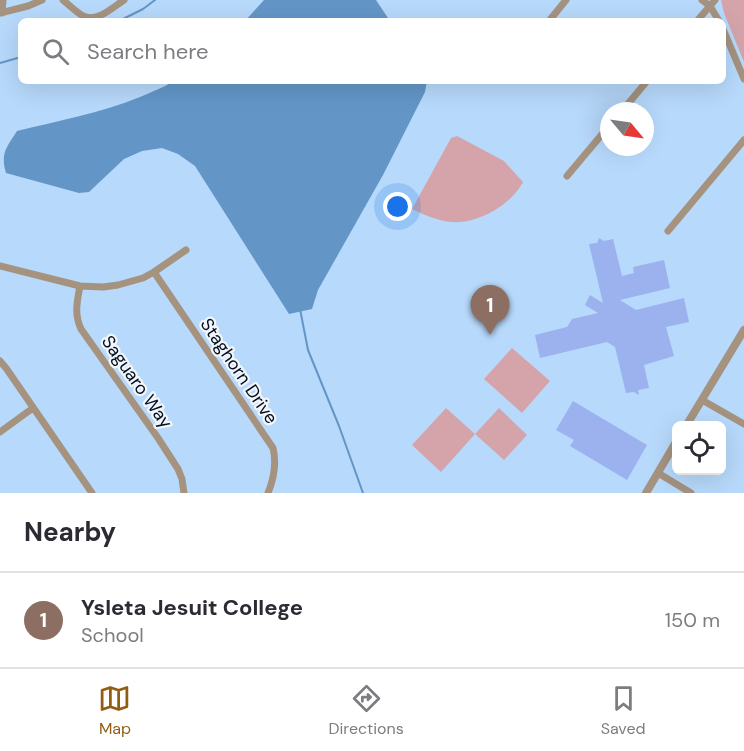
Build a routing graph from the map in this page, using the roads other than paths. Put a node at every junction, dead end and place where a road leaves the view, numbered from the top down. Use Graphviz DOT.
graph roads {
  1 [pos="3,0"];
  2 [pos="42,0"];
  3 [pos="63,0"];
  4 [pos="124,0"];
  5 [pos="566,0"];
  6 [pos="702,0"];
  7 [pos="712,3"];
  8 [pos="1,13"];
  9 [pos="551,18"];
  10 [pos="700,18"];
  11 [pos="718,18"];
  12 [pos="726,36"];
  13 [pos="744,79"];
  14 [pos="644,84"];
  15 [pos="630,102"];
  16 [pos="600,137"];
  17 [pos="744,140"];
  18 [pos="567,176"];
  19 [pos="668,231"];
  20 [pos="186,250"];
  21 [pos="0,266"];
  22 [pos="154,272"];
  23 [pos="80,286"];
  24 [pos="744,330"];
  25 [pos="0,361"];
  26 [pos="702,400"];
  27 [pos="33,408"];
  28 [pos="689,421"];
  29 [pos="744,424"];
  30 [pos="0,432"];
  31 [pos="672,449"];
  32 [pos="658,473"];
  33 [pos="92,493"];
  34 [pos="184,493"];
  35 [pos="268,493"];
  36 [pos="646,493"];
  37 [pos="691,493"];
  1 -- 8 [label="street"];
  2 -- 8 [label="street"];
  3 -- 4 [label="street"];
  5 -- 9 [label="street"];
  6 -- 7 [label="street"];
  7 -- 10 [label="street"];
  7 -- 11 [label="street"];
  12 -- 13 [label="street"];
  14 -- 15 [label="street"];
  16 -- 18 [label="street"];
  17 -- 19 [label="street"];
  20 -- 22 [label="street"];
  21 -- 23 [label="street"];
  22 -- 23 [label="street"];
  22 -- 35 [label="street, Staghorn Drive"];
  23 -- 34 [label="street, Saguaro Way"];
  24 -- 26 [label="street"];
  25 -- 27 [label="street"];
  26 -- 28 [label="street"];
  26 -- 29 [label="street"];
  27 -- 30 [label="street"];
  27 -- 33 [label="street"];
  31 -- 32 [label="street"];
  32 -- 36 [label="street"];
  32 -- 37 [label="street"];
}
